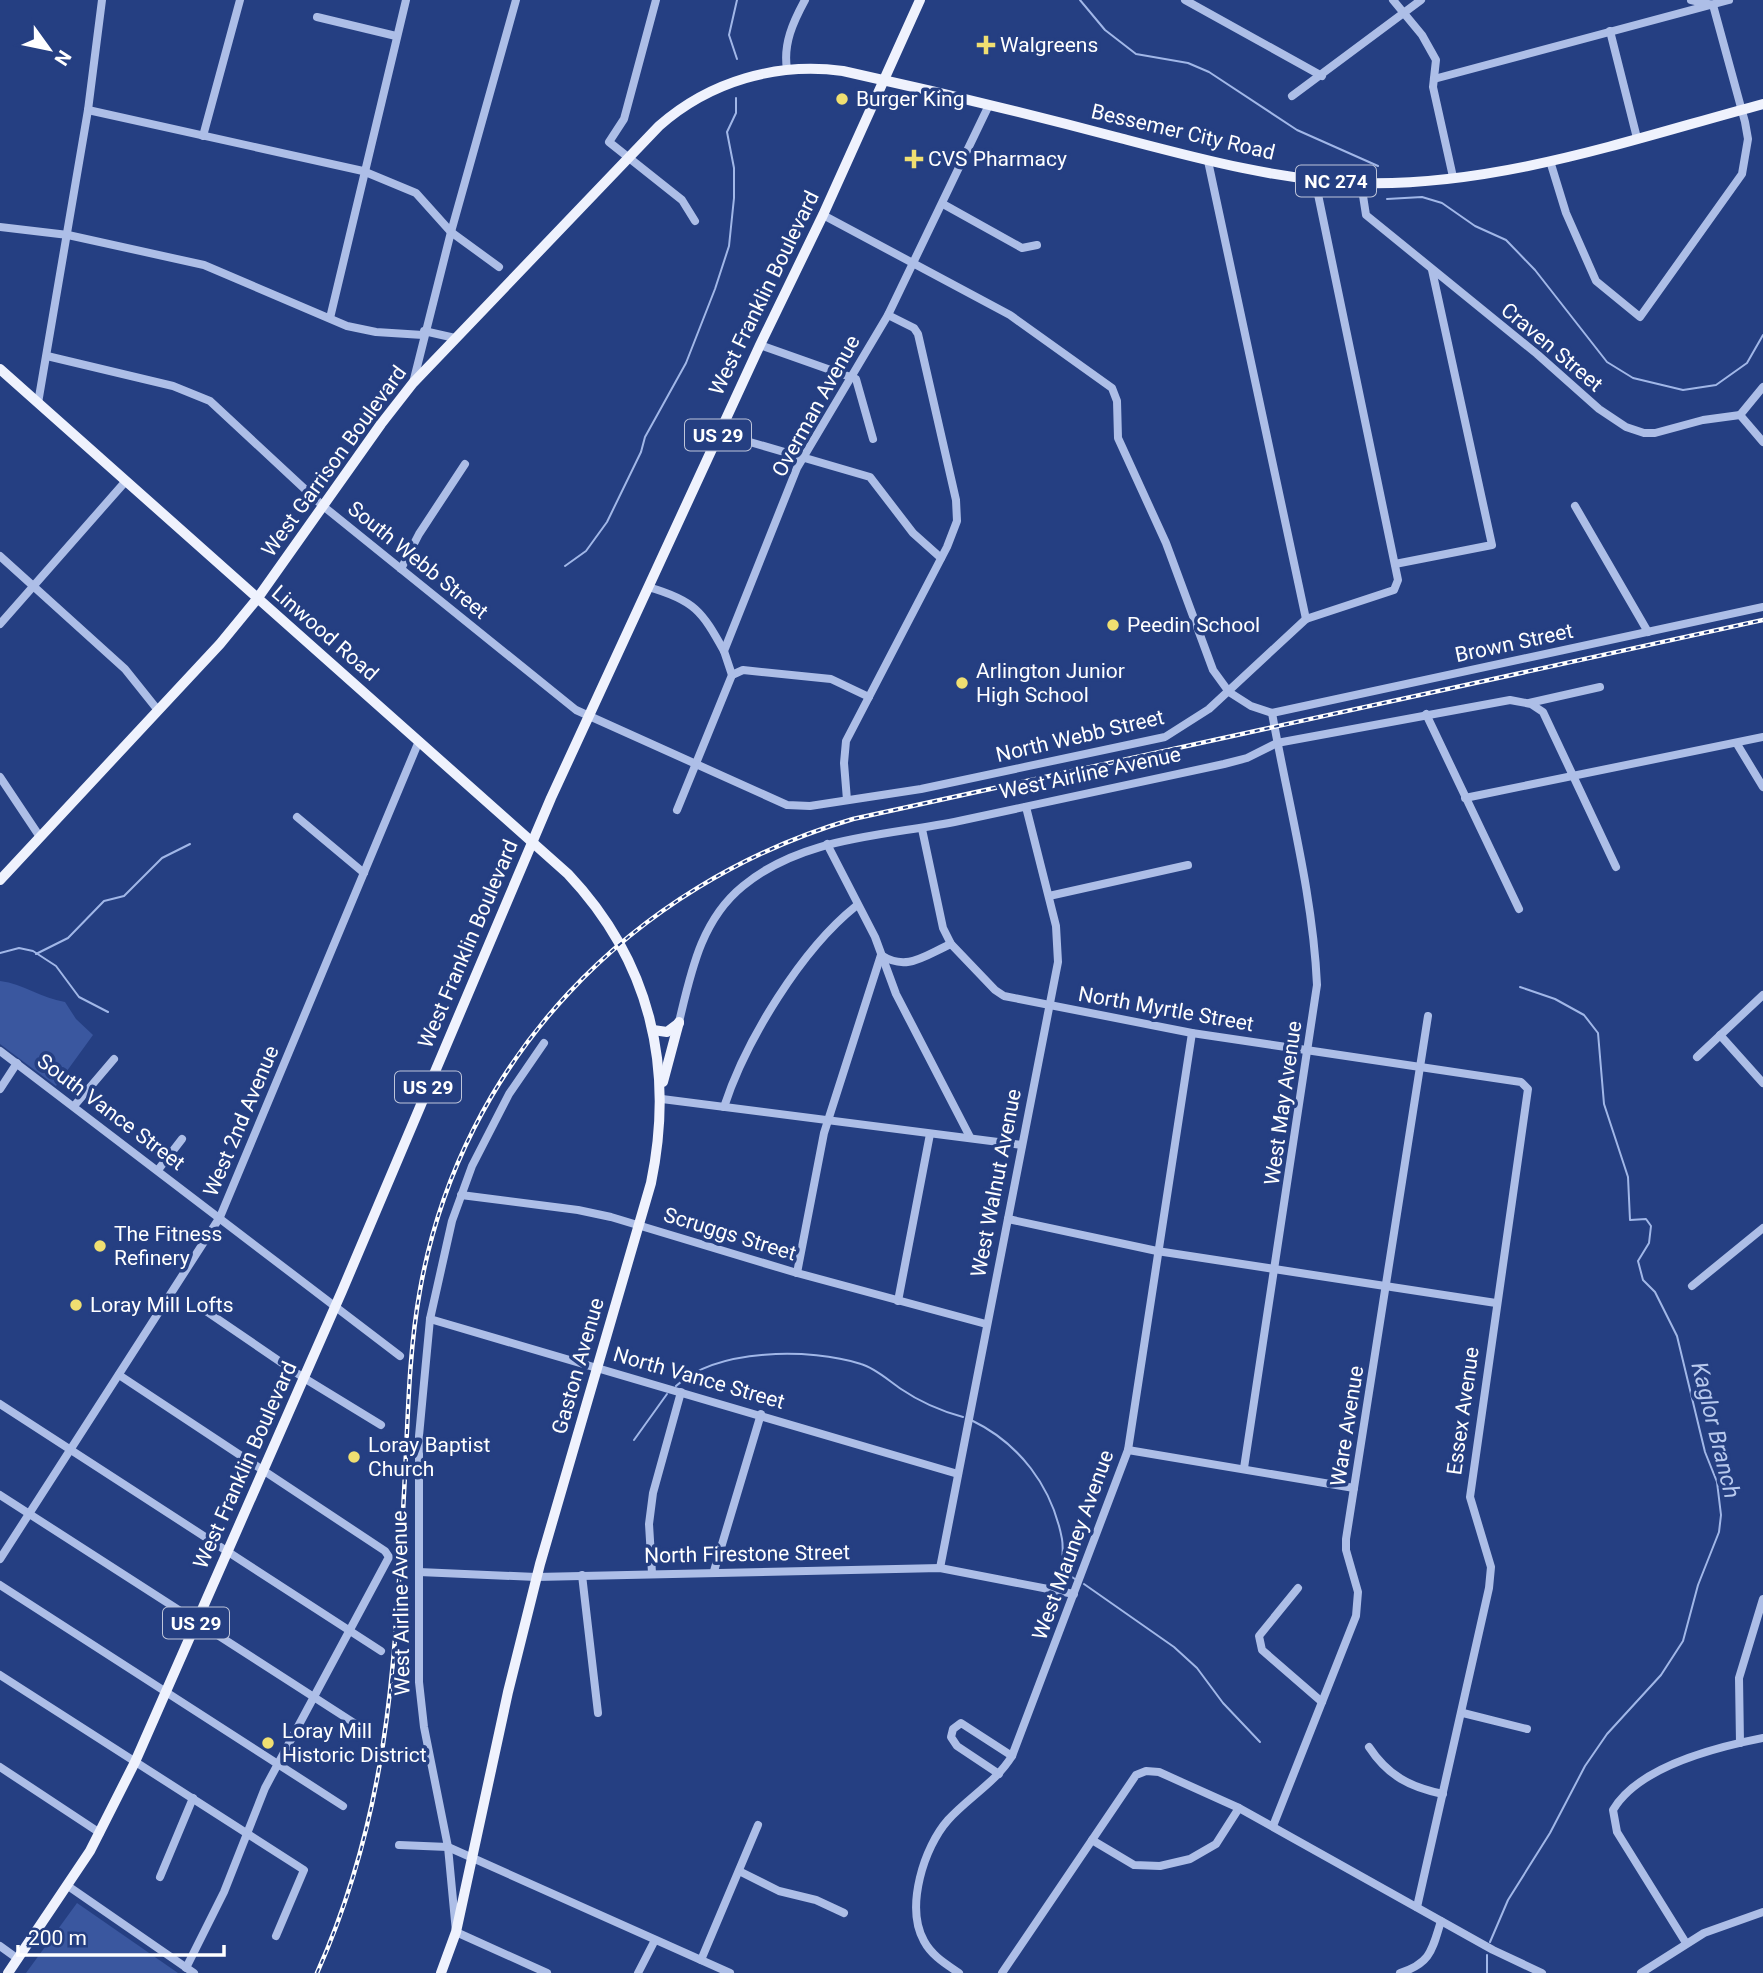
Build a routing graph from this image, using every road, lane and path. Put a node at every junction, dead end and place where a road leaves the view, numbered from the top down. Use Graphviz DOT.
graph roads {
  1 [pos="102,0"];
  2 [pos="240,0"];
  3 [pos="406,0"];
  4 [pos="516,0"];
  5 [pos="656,0"];
  6 [pos="805,0"];
  7 [pos="919,0"];
  8 [pos="1185,0"];
  9 [pos="1393,0"];
  10 [pos="1421,0"];
  11 [pos="1691,0"];
  12 [pos="1729,0"];
  13 [pos="1713,5"];
  14 [pos="1405,13"];
  15 [pos="317,17"];
  16 [pos="1610,31"];
  17 [pos="396,36"];
  18 [pos="787,69"];
  19 [pos="1322,75"];
  20 [pos="1434,79"];
  21 [pos="883,80"];
  22 [pos="1292,96"];
  23 [pos="1763,104"];
  24 [pos="989,105"];
  25 [pos="1741,109"];
  26 [pos="88,110"];
  27 [pos="203,136"];
  28 [pos="1637,138"];
  29 [pos="628,158"];
  30 [pos="1208,161"];
  31 [pos="1550,161"];
  32 [pos="363,171"];
  33 [pos="1454,177"];
  34 [pos="1315,180"];
  35 [pos="1360,183"];
  36 [pos="943,204"];
  37 [pos="823,215"];
  38 [pos="695,221"];
  39 [pos="0,227"];
  40 [pos="451,232"];
  41 [pos="68,235"];
  42 [pos="1037,245"];
  43 [pos="915,264"];
  44 [pos="499,267"];
  45 [pos="1432,270"];
  46 [pos="888,315"];
  47 [pos="330,318"];
  48 [pos="423,333"];
  49 [pos="455,338"];
  50 [pos="760,345"];
  51 [pos="47,356"];
  52 [pos="0,369"];
  53 [pos="850,376"];
  54 [pos="413,383"];
  55 [pos="1763,387"];
  56 [pos="38,403"];
  57 [pos="1740,415"];
  58 [pos="719,433"];
  59 [pos="873,439"];
  60 [pos="1763,442"];
  61 [pos="803,455"];
  62 [pos="465,464"];
  63 [pos="125,482"];
  64 [pos="323,506"];
  65 [pos="1575,506"];
  66 [pos="0,556"];
  67 [pos="941,558"];
  68 [pos="1395,564"];
  69 [pos="401,569"];
  70 [pos="34,586"];
  71 [pos="648,587"];
  72 [pos="257,599"];
  73 [pos="1763,607"];
  74 [pos="1306,619"];
  75 [pos="0,624"];
  76 [pos="1648,632"];
  77 [pos="724,651"];
  78 [pos="732,675"];
  79 [pos="1600,687"];
  80 [pos="1229,692"];
  81 [pos="869,697"];
  82 [pos="1529,703"];
  83 [pos="157,709"];
  84 [pos="1272,713"];
  85 [pos="1426,714"];
  86 [pos="589,716"];
  87 [pos="1763,737"];
  88 [pos="419,741"];
  89 [pos="1277,743"];
  90 [pos="1737,744"];
  91 [pos="695,764"];
  92 [pos="1572,775"];
  93 [pos="0,777"];
  94 [pos="1763,786"];
  95 [pos="1465,798"];
  96 [pos="847,800"];
  97 [pos="1026,807"];
  98 [pos="677,810"];
  99 [pos="298,817"];
  100 [pos="922,829"];
  101 [pos="40,837"];
  102 [pos="533,841"];
  103 [pos="827,844"];
  104 [pos="1188,864"];
  105 [pos="1616,867"];
  106 [pos="364,873"];
  107 [pos="0,880"];
  108 [pos="1049,896"];
  109 [pos="856,906"];
  110 [pos="1519,909"];
  111 [pos="951,944"];
  112 [pos="881,955"];
  113 [pos="1763,995"];
  114 [pos="1049,1005"];
  115 [pos="1428,1016"];
  116 [pos="679,1022"];
  117 [pos="653,1030"];
  118 [pos="1192,1033"];
  119 [pos="1720,1035"];
  120 [pos="676,1036"];
  121 [pos="544,1043"];
  122 [pos="657,1048"];
  123 [pos="1310,1050"];
  124 [pos="0,1051"];
  125 [pos="1697,1057"];
  126 [pos="114,1059"];
  127 [pos="17,1063"];
  128 [pos="1419,1068"];
  129 [pos="1521,1082"];
  130 [pos="1763,1083"];
  131 [pos="0,1089"];
  132 [pos="661,1095"];
  133 [pos="74,1107"];
  134 [pos="724,1107"];
  135 [pos="828,1119"];
  136 [pos="930,1133"];
  137 [pos="971,1137"];
  138 [pos="182,1139"];
  139 [pos="1022,1144"];
  140 [pos="158,1170"];
  141 [pos="461,1195"];
  142 [pos="220,1217"];
  143 [pos="1008,1219"];
  144 [pos="640,1225"];
  145 [pos="1763,1228"];
  146 [pos="1157,1251"];
  147 [pos="1276,1270"];
  148 [pos="797,1273"];
  149 [pos="1386,1285"];
  150 [pos="1692,1286"];
  151 [pos="898,1301"];
  152 [pos="1496,1303"];
  153 [pos="335,1306"];
  154 [pos="203,1309"];
  155 [pos="429,1319"];
  156 [pos="986,1324"];
  157 [pos="400,1356"];
  158 [pos="597,1368"];
  159 [pos="119,1375"];
  160 [pos="304,1378"];
  161 [pos="681,1392"];
  162 [pos="0,1404"];
  163 [pos="761,1414"];
  164 [pos="382,1425"];
  165 [pos="70,1449"];
  166 [pos="1128,1450"];
  167 [pos="1244,1468"];
  168 [pos="263,1471"];
  169 [pos="958,1474"];
  170 [pos="1354,1488"];
  171 [pos="0,1495"];
  172 [pos="29,1513"];
  173 [pos="226,1553"];
  174 [pos="0,1559"];
  175 [pos="940,1568"];
  176 [pos="714,1571"];
  177 [pos="419,1572"];
  178 [pos="652,1573"];
  179 [pos="582,1575"];
  180 [pos="536,1577"];
  181 [pos="0,1584"];
  182 [pos="1298,1588"];
  183 [pos="1074,1594"];
  184 [pos="1763,1599"];
  185 [pos="196,1623"];
  186 [pos="351,1632"];
  187 [pos="382,1651"];
  188 [pos="0,1675"];
  189 [pos="166,1692"];
  190 [pos="314,1698"];
  191 [pos="1322,1702"];
  192 [pos="598,1713"];
  193 [pos="1463,1713"];
  194 [pos="1527,1729"];
  195 [pos="365,1730"];
  196 [pos="1763,1738"];
  197 [pos="1740,1743"];
  198 [pos="1369,1747"];
  199 [pos="1012,1756"];
  200 [pos="135,1762"];
  201 [pos="277,1764"];
  202 [pos="0,1767"];
  203 [pos="999,1774"];
  204 [pos="1443,1794"];
  205 [pos="192,1798"];
  206 [pos="343,1806"];
  207 [pos="1239,1808"];
  208 [pos="758,1825"];
  209 [pos="1273,1826"];
  210 [pos="100,1833"];
  211 [pos="247,1833"];
  212 [pos="1092,1840"];
  213 [pos="399,1845"];
  214 [pos="448,1847"];
  215 [pos="472,1858"];
  216 [pos="739,1871"];
  217 [pos="159,1877"];
  218 [pos="68,1886"];
  219 [pos="1417,1907"];
  220 [pos="1763,1912"];
  221 [pos="844,1913"];
  222 [pos="1441,1921"];
  223 [pos="456,1933"];
  224 [pos="276,1936"];
  225 [pos="655,1940"];
  226 [pos="1686,1943"];
  227 [pos="0,1946"];
  228 [pos="18,1959"];
  229 [pos="701,1959"];
  230 [pos="190,1971"];
  231 [pos="8,1973"];
  232 [pos="441,1973"];
  233 [pos="547,1973"];
  234 [pos="638,1973"];
  235 [pos="730,1973"];
  236 [pos="959,1973"];
  237 [pos="1002,1973"];
  238 [pos="1400,1973"];
  239 [pos="1542,1973"];
  240 [pos="1640,1973"];
  1 -- 26 [label="street"];
  2 -- 27 [label="street"];
  3 -- 17 [label="street"];
  4 -- 40 [label="street"];
  5 -- 29 [label="street"];
  6 -- 18 [label="street"];
  7 -- 21 [label="main road, West Franklin Boulevard / US 29"];
  8 -- 19 [label="street"];
  9 -- 14 [label="street"];
  10 -- 14 [label="street"];
  11 -- 13 [label="street"];
  12 -- 13 [label="street"];
  13 -- 16 [label="street"];
  13 -- 25 [label="street"];
  14 -- 19 [label="street"];
  14 -- 20 [label="street"];
  15 -- 17 [label="street"];
  16 -- 20 [label="street"];
  16 -- 28 [label="street"];
  17 -- 32 [label="street"];
  18 -- 21 [label="main road, West Garrison Boulevard"];
  18 -- 29 [label="main road, West Garrison Boulevard"];
  19 -- 22 [label="street"];
  20 -- 33 [label="street"];
  21 -- 24 [label="main road, Bessemer City Road / NC 274"];
  21 -- 37 [label="main road, West Franklin Boulevard / US 29"];
  23 -- 25 [label="main road, Bessemer City Road / NC 274"];
  24 -- 30 [label="main road, Bessemer City Road / NC 274"];
  24 -- 36 [label="street, Overman Avenue"];
  25 -- 28 [label="main road, Bessemer City Road / NC 274"];
  25 -- 31 [label="street"];
  26 -- 27 [label="street"];
  26 -- 41 [label="street"];
  27 -- 32 [label="street"];
  28 -- 31 [label="main road, Bessemer City Road / NC 274"];
  29 -- 38 [label="street"];
  29 -- 49 [label="main road, West Garrison Boulevard"];
  30 -- 34 [label="main road, Bessemer City Road / NC 274"];
  30 -- 74 [label="street"];
  31 -- 33 [label="main road, Bessemer City Road / NC 274"];
  32 -- 40 [label="street"];
  32 -- 47 [label="street"];
  33 -- 35 [label="main road, Bessemer City Road / NC 274"];
  34 -- 35 [label="main road, Bessemer City Road / NC 274"];
  34 -- 68 [label="street"];
  35 -- 45 [label="street, Craven Street"];
  36 -- 42 [label="street"];
  36 -- 43 [label="street, Overman Avenue"];
  37 -- 43 [label="street"];
  37 -- 50 [label="main road, West Franklin Boulevard / US 29"];
  39 -- 41 [label="street"];
  40 -- 44 [label="street"];
  40 -- 48 [label="street"];
  41 -- 47 [label="street"];
  41 -- 51 [label="street"];
  43 -- 46 [label="street, Overman Avenue"];
  43 -- 80 [label="street"];
  45 -- 57 [label="street, Craven Street"];
  45 -- 68 [label="street"];
  46 -- 53 [label="street, Overman Avenue"];
  46 -- 67 [label="street"];
  47 -- 48 [label="street"];
  48 -- 49 [label="street"];
  48 -- 54 [label="street"];
  49 -- 54 [label="main road, West Garrison Boulevard"];
  50 -- 53 [label="street"];
  50 -- 58 [label="main road, West Franklin Boulevard / US 29"];
  51 -- 56 [label="street"];
  51 -- 64 [label="street, South Webb Street"];
  52 -- 56 [label="main road, Linwood Road"];
  53 -- 59 [label="street"];
  53 -- 61 [label="street, Overman Avenue"];
  54 -- 64 [label="main road, West Garrison Boulevard"];
  55 -- 57 [label="street"];
  56 -- 63 [label="main road, Linwood Road"];
  57 -- 60 [label="street"];
  58 -- 61 [label="street"];
  58 -- 71 [label="main road, West Franklin Boulevard / US 29"];
  61 -- 67 [label="street"];
  61 -- 77 [label="street, Overman Avenue"];
  62 -- 69 [label="street"];
  63 -- 70 [label="street"];
  63 -- 72 [label="main road, Linwood Road"];
  64 -- 69 [label="street, South Webb Street"];
  64 -- 72 [label="main road, West Garrison Boulevard"];
  65 -- 76 [label="street"];
  66 -- 70 [label="street"];
  67 -- 81 [label="street"];
  68 -- 74 [label="street, North Webb Street"];
  69 -- 86 [label="street, South Webb Street"];
  70 -- 75 [label="street"];
  70 -- 83 [label="street"];
  71 -- 77 [label="street"];
  71 -- 86 [label="main road, West Franklin Boulevard / US 29"];
  72 -- 83 [label="main road, West Garrison Boulevard"];
  72 -- 88 [label="main road, Linwood Road"];
  73 -- 76 [label="street, Brown Street"];
  74 -- 80 [label="street, North Webb Street"];
  76 -- 84 [label="street, Brown Street"];
  77 -- 78 [label="street"];
  78 -- 81 [label="street"];
  78 -- 91 [label="street"];
  79 -- 82 [label="street, West Airline Avenue"];
  80 -- 84 [label="street"];
  80 -- 96 [label="street, North Webb Street"];
  81 -- 96 [label="street"];
  82 -- 85 [label="street, West Airline Avenue"];
  82 -- 92 [label="street"];
  83 -- 101 [label="main road, West Garrison Boulevard"];
  84 -- 89 [label="street, West May Avenue"];
  85 -- 89 [label="street, West Airline Avenue"];
  85 -- 95 [label="street"];
  86 -- 91 [label="street, South Webb Street"];
  86 -- 102 [label="main road, West Franklin Boulevard / US 29"];
  87 -- 90 [label="street"];
  88 -- 102 [label="main road, Linwood Road"];
  88 -- 106 [label="street, West 2nd Avenue"];
  89 -- 97 [label="street, West Airline Avenue"];
  89 -- 123 [label="street, West May Avenue"];
  90 -- 92 [label="street"];
  90 -- 94 [label="street"];
  91 -- 96 [label="street, North Webb Street"];
  91 -- 98 [label="street"];
  92 -- 95 [label="street"];
  92 -- 105 [label="street"];
  93 -- 101 [label="street"];
  95 -- 110 [label="street"];
  97 -- 100 [label="street, West Airline Avenue"];
  97 -- 108 [label="street, West Walnut Avenue"];
  99 -- 106 [label="street"];
  100 -- 103 [label="street, West Airline Avenue"];
  100 -- 111 [label="street"];
  101 -- 107 [label="main road, West Garrison Boulevard"];
  102 -- 117 [label="main road, Gaston Avenue"];
  102 -- 153 [label="main road, West Franklin Boulevard / US 29"];
  103 -- 109 [label="street"];
  103 -- 116 [label="street, West Airline Avenue"];
  104 -- 108 [label="street"];
  106 -- 142 [label="street, West 2nd Avenue"];
  108 -- 114 [label="street, West Walnut Avenue"];
  109 -- 112 [label="street"];
  109 -- 134 [label="street"];
  111 -- 112 [label="street"];
  111 -- 114 [label="street, North Myrtle Street"];
  112 -- 135 [label="street"];
  112 -- 137 [label="street"];
  113 -- 119 [label="street"];
  114 -- 118 [label="street, North Myrtle Street"];
  114 -- 139 [label="street, West Walnut Avenue"];
  115 -- 128 [label="street, Ware Avenue"];
  116 -- 117 [label="main road"];
  116 -- 120 [label="main road"];
  117 -- 122 [label="main road, Gaston Avenue"];
  118 -- 123 [label="street, North Myrtle Street"];
  118 -- 146 [label="street, West Mauney Avenue"];
  119 -- 125 [label="street"];
  119 -- 130 [label="street"];
  120 -- 122 [label="main road"];
  120 -- 132 [label="main road"];
  121 -- 141 [label="street, West Airline Avenue"];
  122 -- 132 [label="main road, Gaston Avenue"];
  123 -- 128 [label="street, North Myrtle Street"];
  123 -- 147 [label="street, West May Avenue"];
  124 -- 127 [label="street, South Vance Street"];
  126 -- 133 [label="street"];
  127 -- 131 [label="street"];
  127 -- 133 [label="street, South Vance Street"];
  128 -- 129 [label="street, North Myrtle Street"];
  128 -- 149 [label="street, Ware Avenue"];
  129 -- 152 [label="street, Essex Avenue"];
  132 -- 134 [label="street"];
  132 -- 144 [label="main road, Gaston Avenue"];
  133 -- 140 [label="street, South Vance Street"];
  134 -- 135 [label="street"];
  135 -- 136 [label="street"];
  135 -- 148 [label="street"];
  136 -- 137 [label="street"];
  136 -- 151 [label="street"];
  137 -- 139 [label="street"];
  138 -- 140 [label="street"];
  139 -- 143 [label="street, West Walnut Avenue"];
  140 -- 142 [label="street, South Vance Street"];
  141 -- 144 [label="street, Scruggs Street"];
  141 -- 155 [label="street, West Airline Avenue"];
  142 -- 153 [label="street, South Vance Street"];
  142 -- 159 [label="street, West 2nd Avenue"];
  143 -- 146 [label="street"];
  143 -- 156 [label="street, West Walnut Avenue"];
  144 -- 148 [label="street, Scruggs Street"];
  144 -- 158 [label="main road, Gaston Avenue"];
  145 -- 150 [label="street"];
  146 -- 147 [label="street"];
  146 -- 166 [label="street, West Mauney Avenue"];
  147 -- 149 [label="street"];
  147 -- 167 [label="street, West May Avenue"];
  148 -- 151 [label="street, Scruggs Street"];
  149 -- 152 [label="street"];
  149 -- 170 [label="street, Ware Avenue"];
  151 -- 156 [label="street, Scruggs Street"];
  152 -- 193 [label="street, Essex Avenue"];
  153 -- 157 [label="street, South Vance Street"];
  153 -- 160 [label="main road, West Franklin Boulevard / US 29"];
  154 -- 160 [label="street"];
  155 -- 158 [label="street, North Vance Street"];
  155 -- 177 [label="street, West Airline Avenue"];
  156 -- 169 [label="street, West Walnut Avenue"];
  158 -- 161 [label="street, North Vance Street"];
  158 -- 180 [label="main road, Gaston Avenue"];
  159 -- 165 [label="street, West 2nd Avenue"];
  159 -- 168 [label="street"];
  160 -- 164 [label="street"];
  160 -- 168 [label="main road, West Franklin Boulevard / US 29"];
  161 -- 163 [label="street, North Vance Street"];
  161 -- 178 [label="street"];
  162 -- 165 [label="street"];
  163 -- 169 [label="street, North Vance Street"];
  163 -- 176 [label="street"];
  165 -- 172 [label="street, West 2nd Avenue"];
  165 -- 173 [label="street"];
  166 -- 167 [label="street"];
  166 -- 183 [label="street, West Mauney Avenue"];
  167 -- 170 [label="street"];
  168 -- 173 [label="main road, West Franklin Boulevard / US 29"];
  168 -- 186 [label="street"];
  169 -- 175 [label="street, West Walnut Avenue"];
  170 -- 191 [label="street, Ware Avenue"];
  171 -- 172 [label="street"];
  172 -- 174 [label="street, West 2nd Avenue"];
  172 -- 185 [label="street"];
  173 -- 185 [label="main road, West Franklin Boulevard / US 29"];
  173 -- 186 [label="street"];
  175 -- 176 [label="street, North Firestone Street"];
  175 -- 183 [label="street, North Firestone Street"];
  176 -- 178 [label="street, North Firestone Street"];
  177 -- 180 [label="street, North Firestone Street"];
  177 -- 214 [label="street, West Airline Avenue"];
  178 -- 179 [label="street, North Firestone Street"];
  179 -- 180 [label="street, North Firestone Street"];
  179 -- 192 [label="street"];
  180 -- 215 [label="main road, Gaston Avenue"];
  181 -- 189 [label="street"];
  182 -- 191 [label="street"];
  183 -- 199 [label="street, West Mauney Avenue"];
  184 -- 197 [label="street"];
  185 -- 189 [label="main road, West Franklin Boulevard / US 29"];
  185 -- 190 [label="street"];
  186 -- 187 [label="street"];
  186 -- 190 [label="street"];
  188 -- 200 [label="street"];
  189 -- 200 [label="main road, West Franklin Boulevard / US 29"];
  189 -- 201 [label="street"];
  190 -- 195 [label="street"];
  190 -- 201 [label="street"];
  191 -- 209 [label="street, Ware Avenue"];
  193 -- 194 [label="street"];
  193 -- 204 [label="street, Essex Avenue"];
  196 -- 197 [label="street"];
  197 -- 226 [label="street"];
  198 -- 204 [label="street"];
  199 -- 203 [label="street, West Mauney Avenue"];
  199 -- 203 [label="street"];
  200 -- 205 [label="street"];
  200 -- 210 [label="main road, West Franklin Boulevard / US 29"];
  201 -- 206 [label="street"];
  201 -- 211 [label="street"];
  202 -- 210 [label="street"];
  203 -- 236 [label="street, West Mauney Avenue"];
  204 -- 219 [label="street, Essex Avenue"];
  205 -- 211 [label="street"];
  205 -- 217 [label="street"];
  207 -- 209 [label="street"];
  207 -- 212 [label="street"];
  207 -- 212 [label="street"];
  208 -- 216 [label="street"];
  209 -- 219 [label="street"];
  210 -- 218 [label="main road, West Franklin Boulevard / US 29"];
  211 -- 224 [label="street"];
  211 -- 230 [label="street"];
  212 -- 237 [label="street"];
  213 -- 214 [label="street"];
  214 -- 215 [label="street"];
  214 -- 223 [label="street, West Airline Avenue"];
  215 -- 223 [label="main road, Gaston Avenue"];
  215 -- 225 [label="street"];
  216 -- 221 [label="street"];
  216 -- 229 [label="street"];
  218 -- 228 [label="main road, West Franklin Boulevard / US 29"];
  218 -- 230 [label="street"];
  219 -- 222 [label="street"];
  220 -- 226 [label="street"];
  222 -- 238 [label="street"];
  222 -- 239 [label="street"];
  223 -- 232 [label="main road, West Airline Avenue"];
  223 -- 233 [label="street"];
  225 -- 229 [label="street"];
  225 -- 234 [label="street"];
  226 -- 240 [label="street"];
  227 -- 228 [label="street"];
  228 -- 231 [label="main road, West Franklin Boulevard / US 29"];
  229 -- 235 [label="street"];
}
